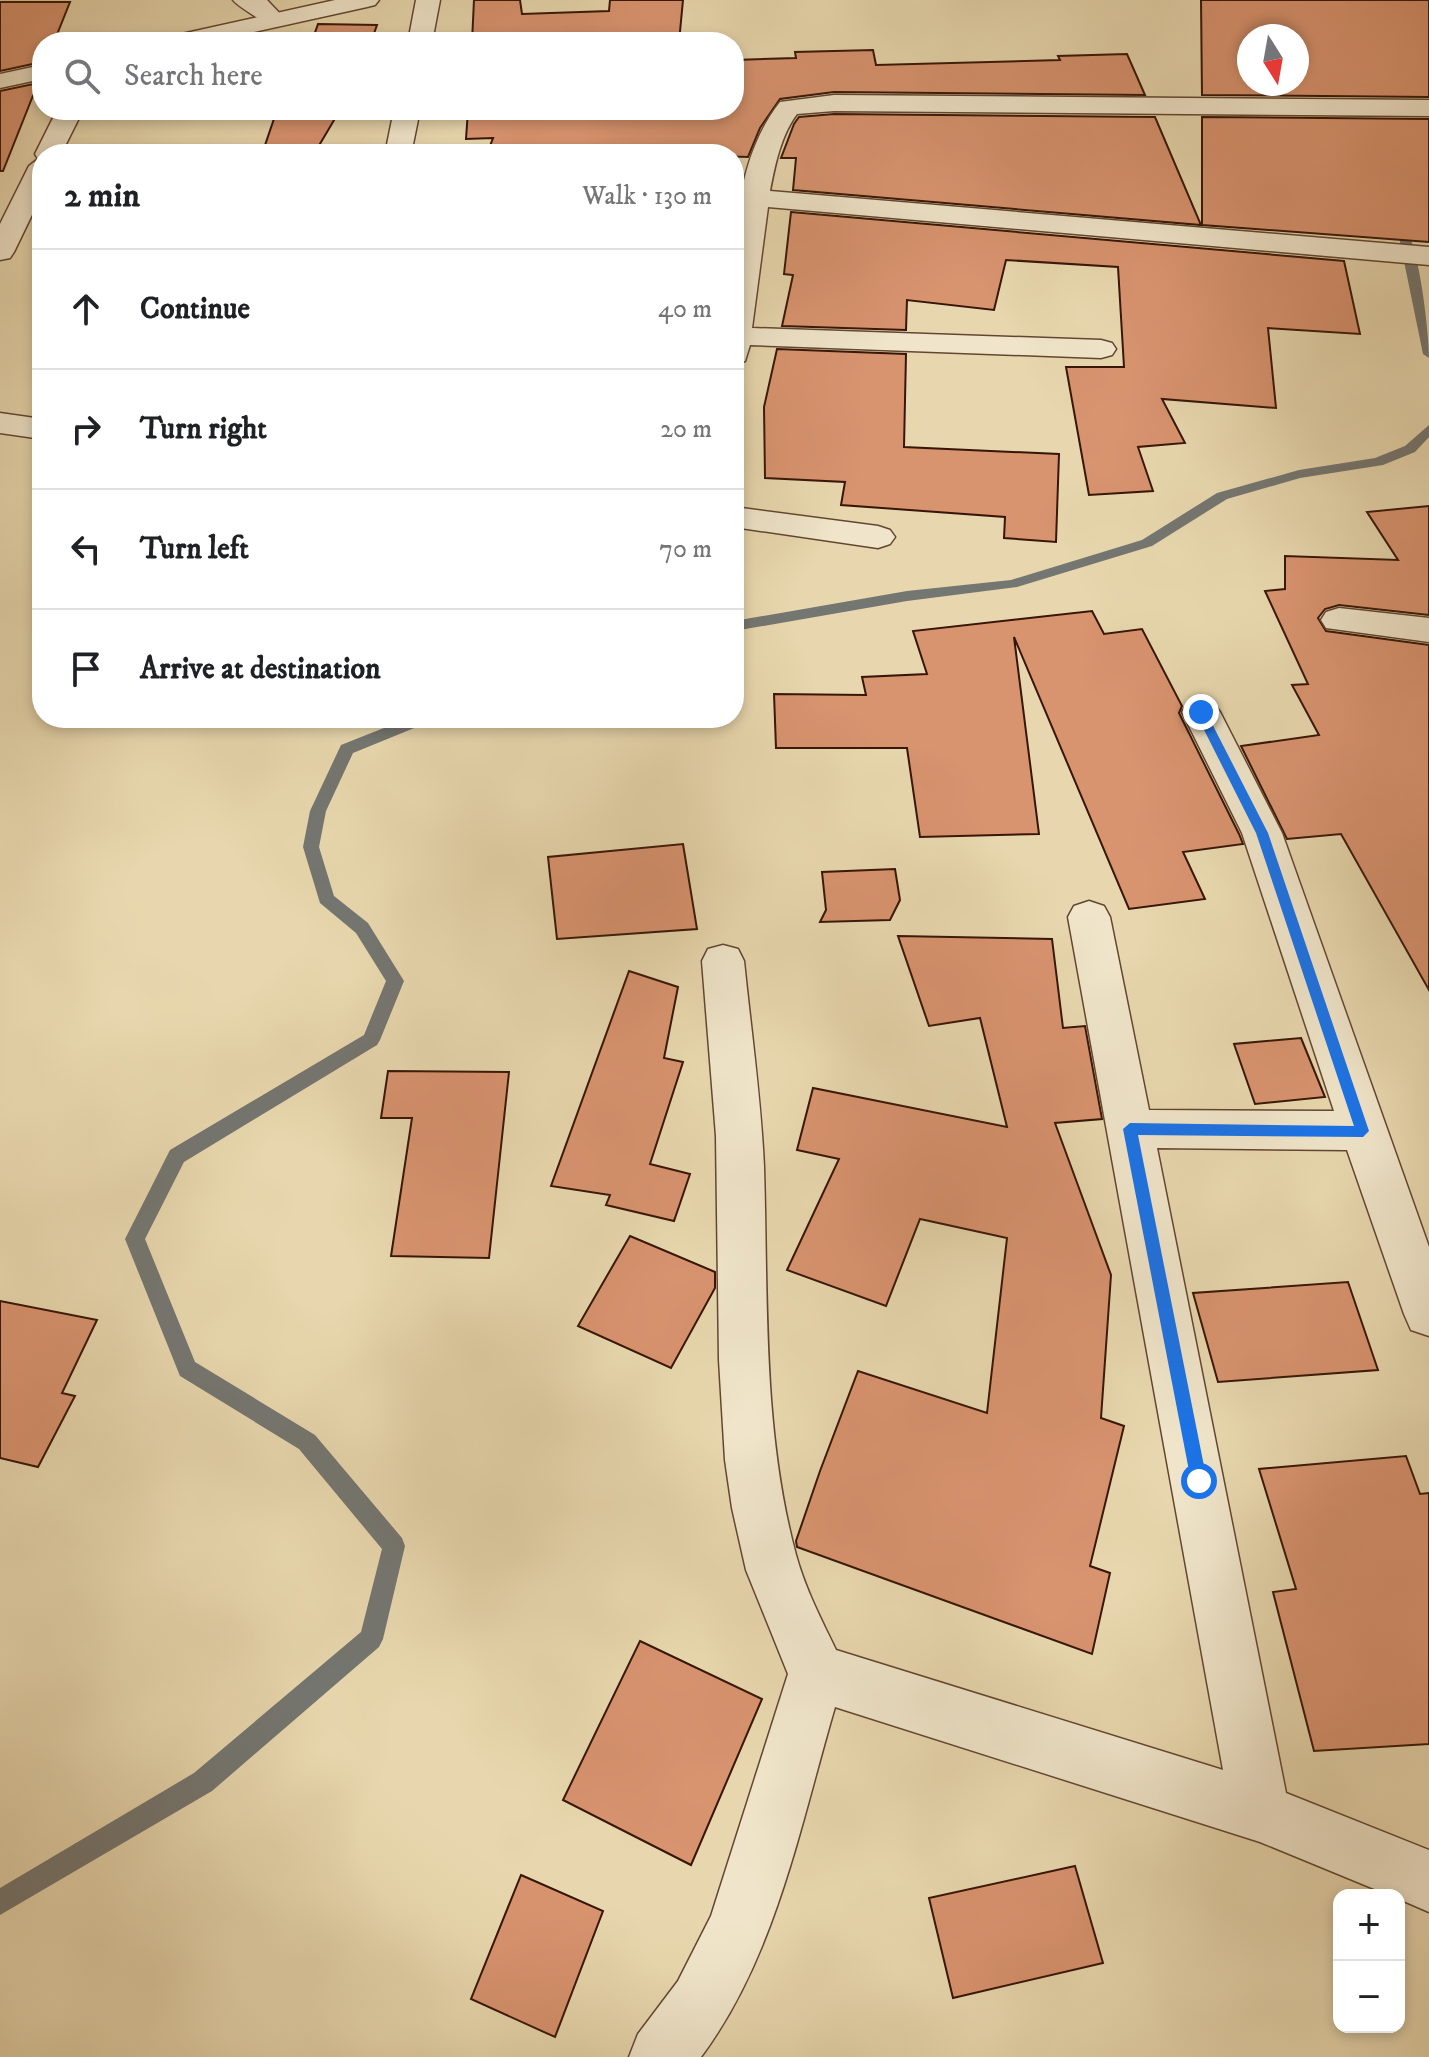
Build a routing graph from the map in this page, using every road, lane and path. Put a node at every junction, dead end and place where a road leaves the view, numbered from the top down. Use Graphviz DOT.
graph roads {
  1 [pos="245,0"];
  2 [pos="367,0"];
  3 [pos="428,0"];
  4 [pos="274,20"];
  5 [pos="221,32"];
  6 [pos="422,32"];
  7 [pos="32,74"];
  8 [pos="0,81"];
  9 [pos="1429,108"];
  10 [pos="65,120"];
  11 [pos="405,120"];
  12 [pos="53,144"];
  13 [pos="400,144"];
  14 [pos="32,186"];
  15 [pos="754,198"];
  16 [pos="0,252"];
  17 [pos="1429,256"];
  18 [pos="744,276"];
  19 [pos="744,346"];
  20 [pos="1101,349"];
  21 [pos="0,423"];
  22 [pos="32,428"];
  23 [pos="744,518"];
  24 [pos="878,537"];
  25 [pos="1339,620"];
  26 [pos="1429,630"];
  27 [pos="1201,712"];
  28 [pos="1089,917"];
  29 [pos="723,961"];
  30 [pos="1130,1129"];
  31 [pos="1363,1131"];
  32 [pos="1429,1314"];
  33 [pos="817,1673"];
  34 [pos="1260,1812"];
  35 [pos="1429,1881"];
  36 [pos="661,2057"];
  1 -- 4 [label="street"];
  2 -- 4 [label="street"];
  3 -- 6 [label="street"];
  4 -- 5 [label="street"];
  7 -- 8 [label="street"];
  9 -- 15 [label="street"];
  10 -- 12 [label="street"];
  11 -- 13 [label="street"];
  14 -- 16 [label="street"];
  15 -- 17 [label="street"];
  15 -- 18 [label="street"];
  19 -- 20 [label="street"];
  21 -- 22 [label="street"];
  23 -- 24 [label="street"];
  25 -- 26 [label="street"];
  27 -- 31 [label="street"];
  28 -- 30 [label="street"];
  29 -- 33 [label="street"];
  30 -- 31 [label="street"];
  30 -- 34 [label="street"];
  31 -- 32 [label="street"];
  33 -- 34 [label="street"];
  33 -- 36 [label="street"];
  34 -- 35 [label="street"];
}
